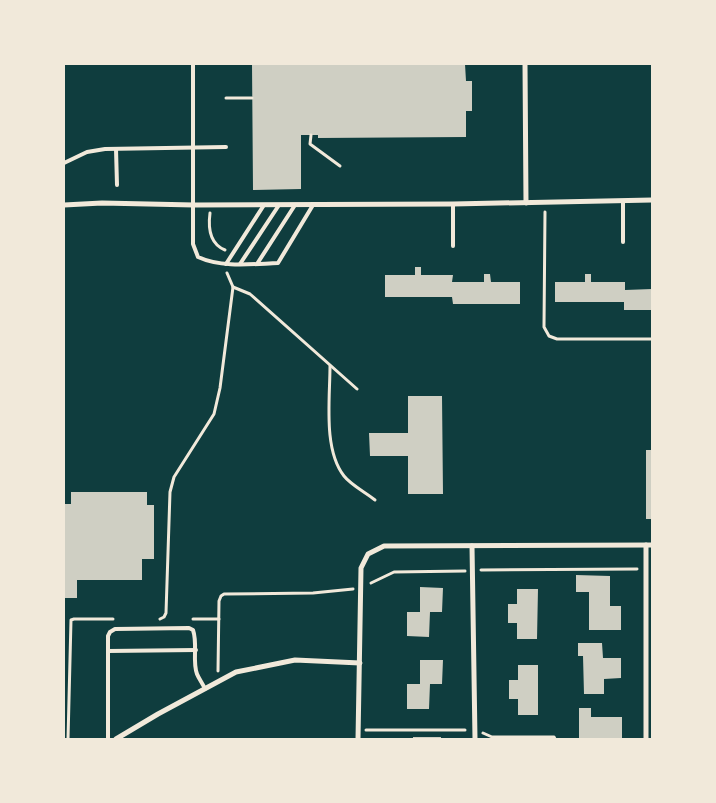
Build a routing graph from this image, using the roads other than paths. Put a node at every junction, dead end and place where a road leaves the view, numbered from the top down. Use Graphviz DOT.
graph roads {
  1 [pos="193,64"];
  2 [pos="526,64"];
  3 [pos="194,147"];
  4 [pos="226,147"];
  5 [pos="116,149"];
  6 [pos="64,163"];
  7 [pos="116,184"];
  8 [pos="652,200"];
  9 [pos="624,201"];
  10 [pos="526,203"];
  11 [pos="453,204"];
  12 [pos="64,205"];
  13 [pos="194,205"];
  14 [pos="264,205"];
  15 [pos="279,205"];
  16 [pos="295,205"];
  17 [pos="313,205"];
  18 [pos="623,242"];
  19 [pos="453,246"];
  20 [pos="226,264"];
  21 [pos="240,264"];
  22 [pos="258,264"];
  23 [pos="646,545"];
  24 [pos="652,545"];
  25 [pos="472,546"];
  26 [pos="108,650"];
  27 [pos="196,650"];
  28 [pos="360,662"];
  29 [pos="205,689"];
  30 [pos="108,739"];
  31 [pos="116,739"];
  32 [pos="358,739"];
  33 [pos="475,739"];
  34 [pos="646,739"];
  1 -- 3 [label="lane"];
  2 -- 10 [label="street"];
  3 -- 4 [label="lane"];
  3 -- 5 [label="lane"];
  3 -- 13 [label="lane"];
  5 -- 6 [label="lane"];
  5 -- 7 [label="lane"];
  8 -- 9 [label="street"];
  9 -- 10 [label="street"];
  9 -- 18 [label="lane"];
  10 -- 11 [label="street"];
  11 -- 17 [label="street"];
  11 -- 19 [label="lane"];
  12 -- 13 [label="street"];
  13 -- 14 [label="street"];
  13 -- 20 [label="lane"];
  14 -- 15 [label="street"];
  14 -- 20 [label="lane"];
  15 -- 16 [label="street"];
  15 -- 21 [label="lane"];
  16 -- 17 [label="street"];
  16 -- 22 [label="lane"];
  17 -- 22 [label="lane"];
  20 -- 21 [label="lane"];
  21 -- 22 [label="lane"];
  23 -- 24 [label="street"];
  23 -- 25 [label="street"];
  23 -- 34 [label="street"];
  25 -- 28 [label="street"];
  25 -- 33 [label="street"];
  26 -- 27 [label="lane"];
  26 -- 27 [label="lane"];
  26 -- 30 [label="lane"];
  27 -- 29 [label="lane"];
  28 -- 29 [label="street"];
  28 -- 32 [label="street"];
  29 -- 31 [label="street"];
}
